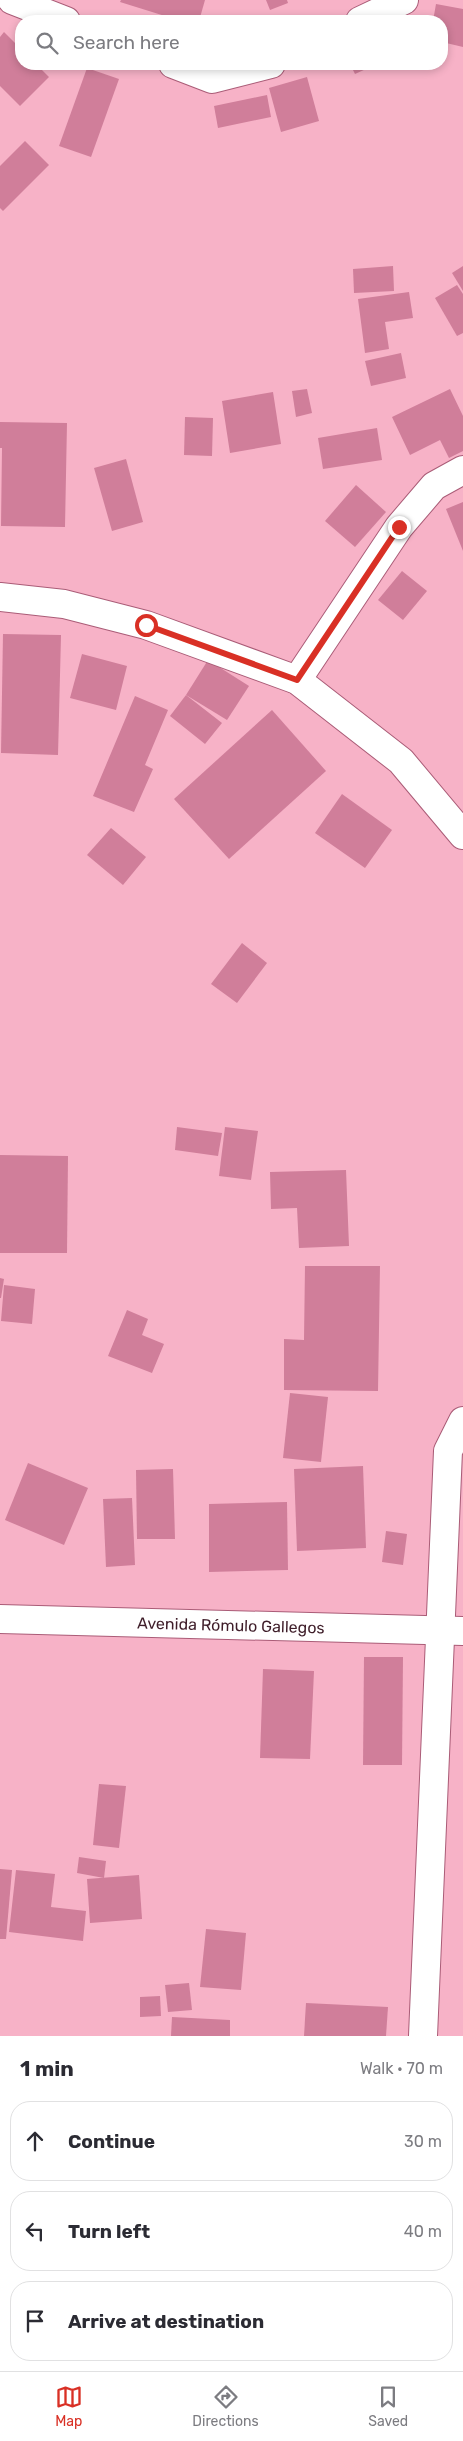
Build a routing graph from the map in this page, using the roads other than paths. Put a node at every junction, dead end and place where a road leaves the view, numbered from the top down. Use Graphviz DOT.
graph roads {
  1 [pos="12,0"];
  2 [pos="404,0"];
  3 [pos="51,15"];
  4 [pos="373,15"];
  5 [pos="189,70"];
  6 [pos="247,70"];
  7 [pos="463,470"];
  8 [pos="0,597"];
  9 [pos="297,680"];
  10 [pos="463,835"];
  11 [pos="463,1421"];
  12 [pos="0,1618"];
  13 [pos="452,1631"];
  14 [pos="423,2036"];
  1 -- 3 [label="street"];
  2 -- 4 [label="street"];
  5 -- 6 [label="street"];
  7 -- 9 [label="street"];
  8 -- 9 [label="street"];
  9 -- 10 [label="street"];
  11 -- 13 [label="street"];
  12 -- 13 [label="street, Avenida Rómulo Gallegos"];
  13 -- 14 [label="street"];
}
